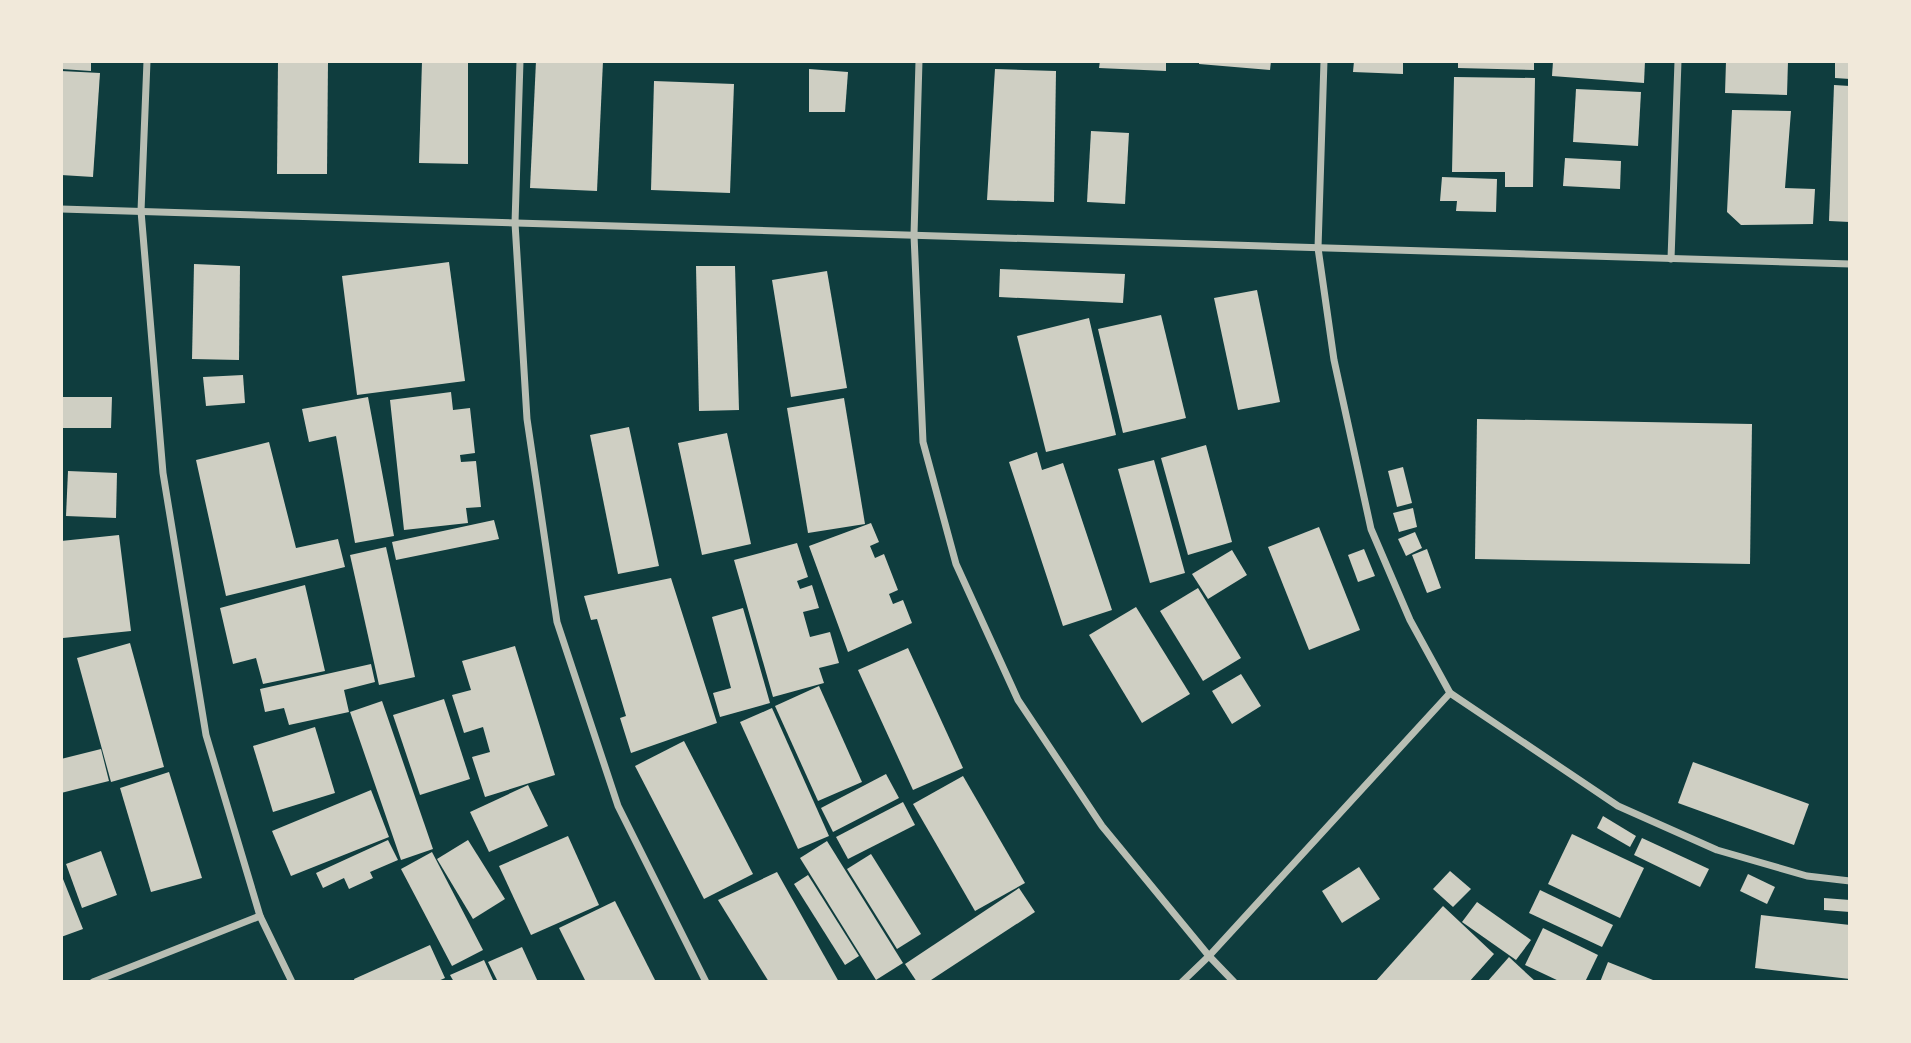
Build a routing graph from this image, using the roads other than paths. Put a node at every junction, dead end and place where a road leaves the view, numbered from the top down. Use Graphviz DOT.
graph roads {
  1 [pos="146,61"];
  2 [pos="520,61"];
  3 [pos="919,61"];
  4 [pos="1324,61"];
  5 [pos="1678,61"];
  6 [pos="61,209"];
  7 [pos="141,211"];
  8 [pos="515,223"];
  9 [pos="914,235"];
  10 [pos="1318,248"];
  11 [pos="1671,259"];
  12 [pos="1850,264"];
  13 [pos="1450,693"];
  14 [pos="1850,881"];
  15 [pos="260,916"];
  16 [pos="1209,956"];
  17 [pos="93,982"];
  18 [pos="292,982"];
  19 [pos="706,982"];
  20 [pos="1182,982"];
  21 [pos="1234,982"];
  1 -- 7 [label="street"];
  2 -- 8 [label="street"];
  3 -- 9 [label="street"];
  4 -- 10 [label="street"];
  5 -- 11 [label="street"];
  6 -- 7 [label="street"];
  7 -- 8 [label="street"];
  7 -- 15 [label="street"];
  8 -- 9 [label="street"];
  8 -- 19 [label="street"];
  9 -- 10 [label="street"];
  9 -- 16 [label="street"];
  10 -- 11 [label="street"];
  10 -- 13 [label="street"];
  11 -- 12 [label="street"];
  13 -- 14 [label="street"];
  13 -- 16 [label="street"];
  15 -- 17 [label="street"];
  15 -- 18 [label="street"];
  16 -- 20 [label="street"];
  16 -- 21 [label="street"];
}
